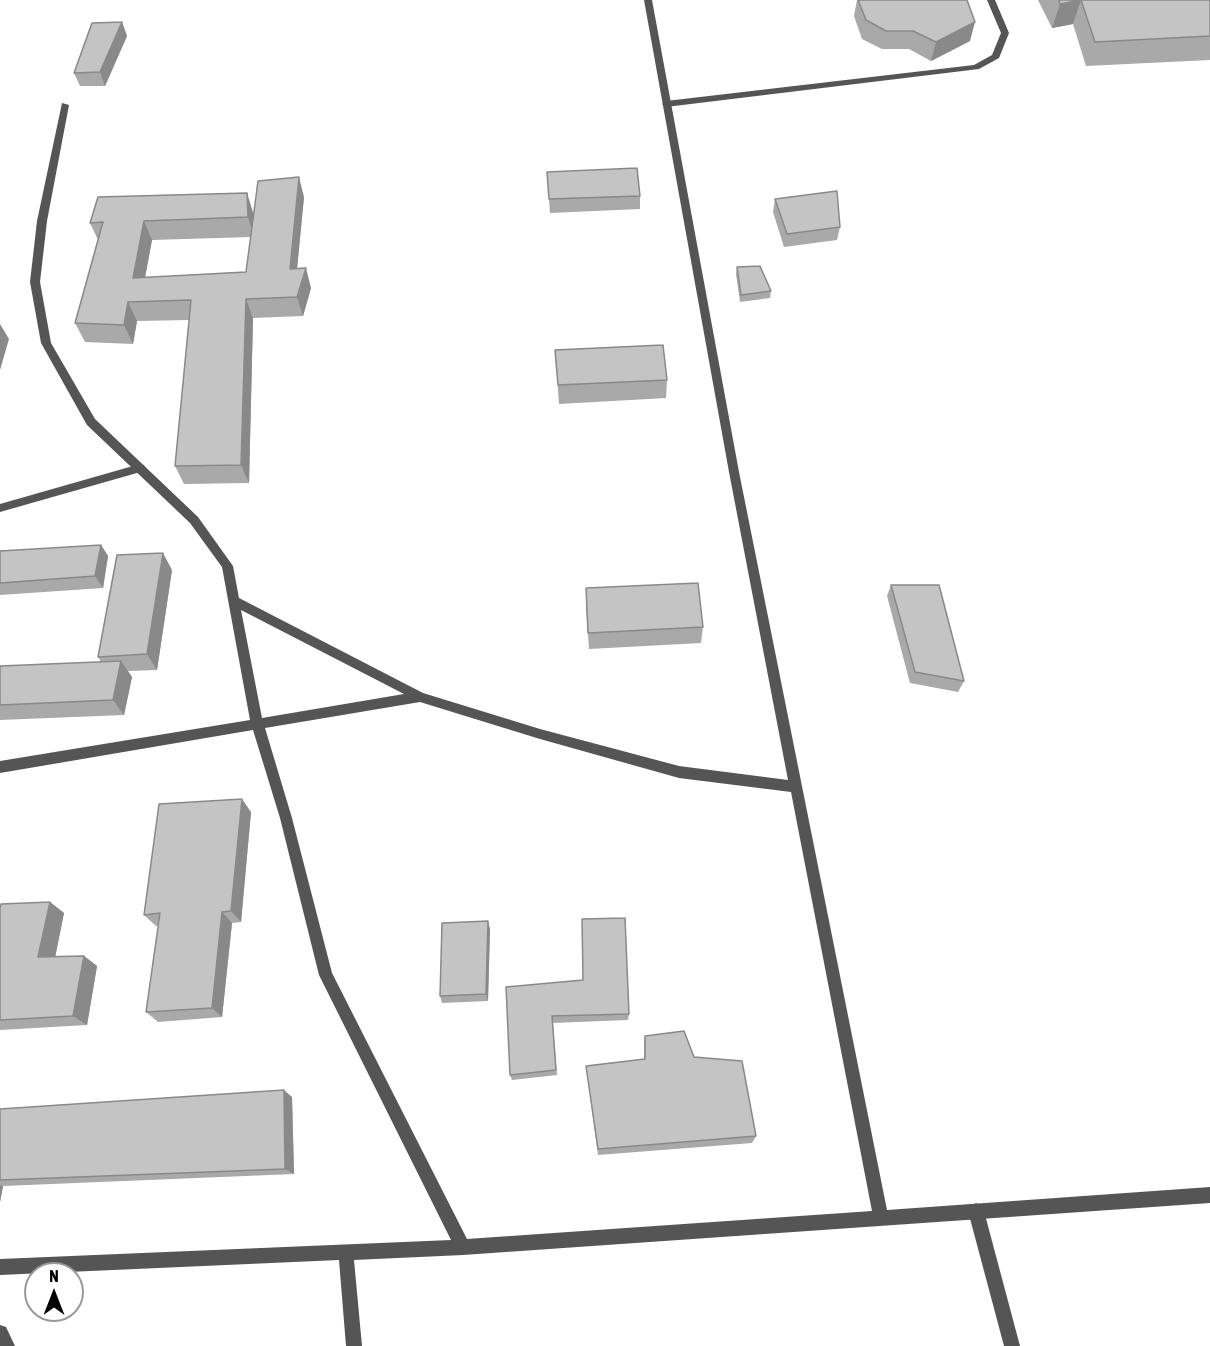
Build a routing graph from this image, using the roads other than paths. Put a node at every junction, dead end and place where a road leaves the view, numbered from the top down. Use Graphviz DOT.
graph roads {
  1 [pos="648,0"];
  2 [pos="991,0"];
  3 [pos="666,104"];
  4 [pos="64,105"];
  5 [pos="140,468"];
  6 [pos="0,508"];
  7 [pos="234,600"];
  8 [pos="420,697"];
  9 [pos="257,723"];
  10 [pos="0,767"];
  11 [pos="796,787"];
  12 [pos="1210,1195"];
  13 [pos="976,1211"];
  14 [pos="881,1218"];
  15 [pos="463,1247"];
  16 [pos="346,1253"];
  17 [pos="0,1267"];
  18 [pos="0,1333"];
  19 [pos="7,1346"];
  20 [pos="354,1346"];
  21 [pos="1012,1346"];
  1 -- 3 [label="street"];
  2 -- 3 [label="street"];
  3 -- 11 [label="street"];
  4 -- 5 [label="street"];
  5 -- 6 [label="street"];
  5 -- 7 [label="street"];
  7 -- 8 [label="street"];
  7 -- 9 [label="street"];
  8 -- 9 [label="street"];
  8 -- 11 [label="street"];
  9 -- 10 [label="street"];
  9 -- 15 [label="street"];
  11 -- 14 [label="street"];
  12 -- 13 [label="street"];
  13 -- 14 [label="street"];
  13 -- 21 [label="street"];
  14 -- 15 [label="street"];
  15 -- 16 [label="street"];
  16 -- 17 [label="street"];
  16 -- 20 [label="street"];
  18 -- 19 [label="street"];
}
